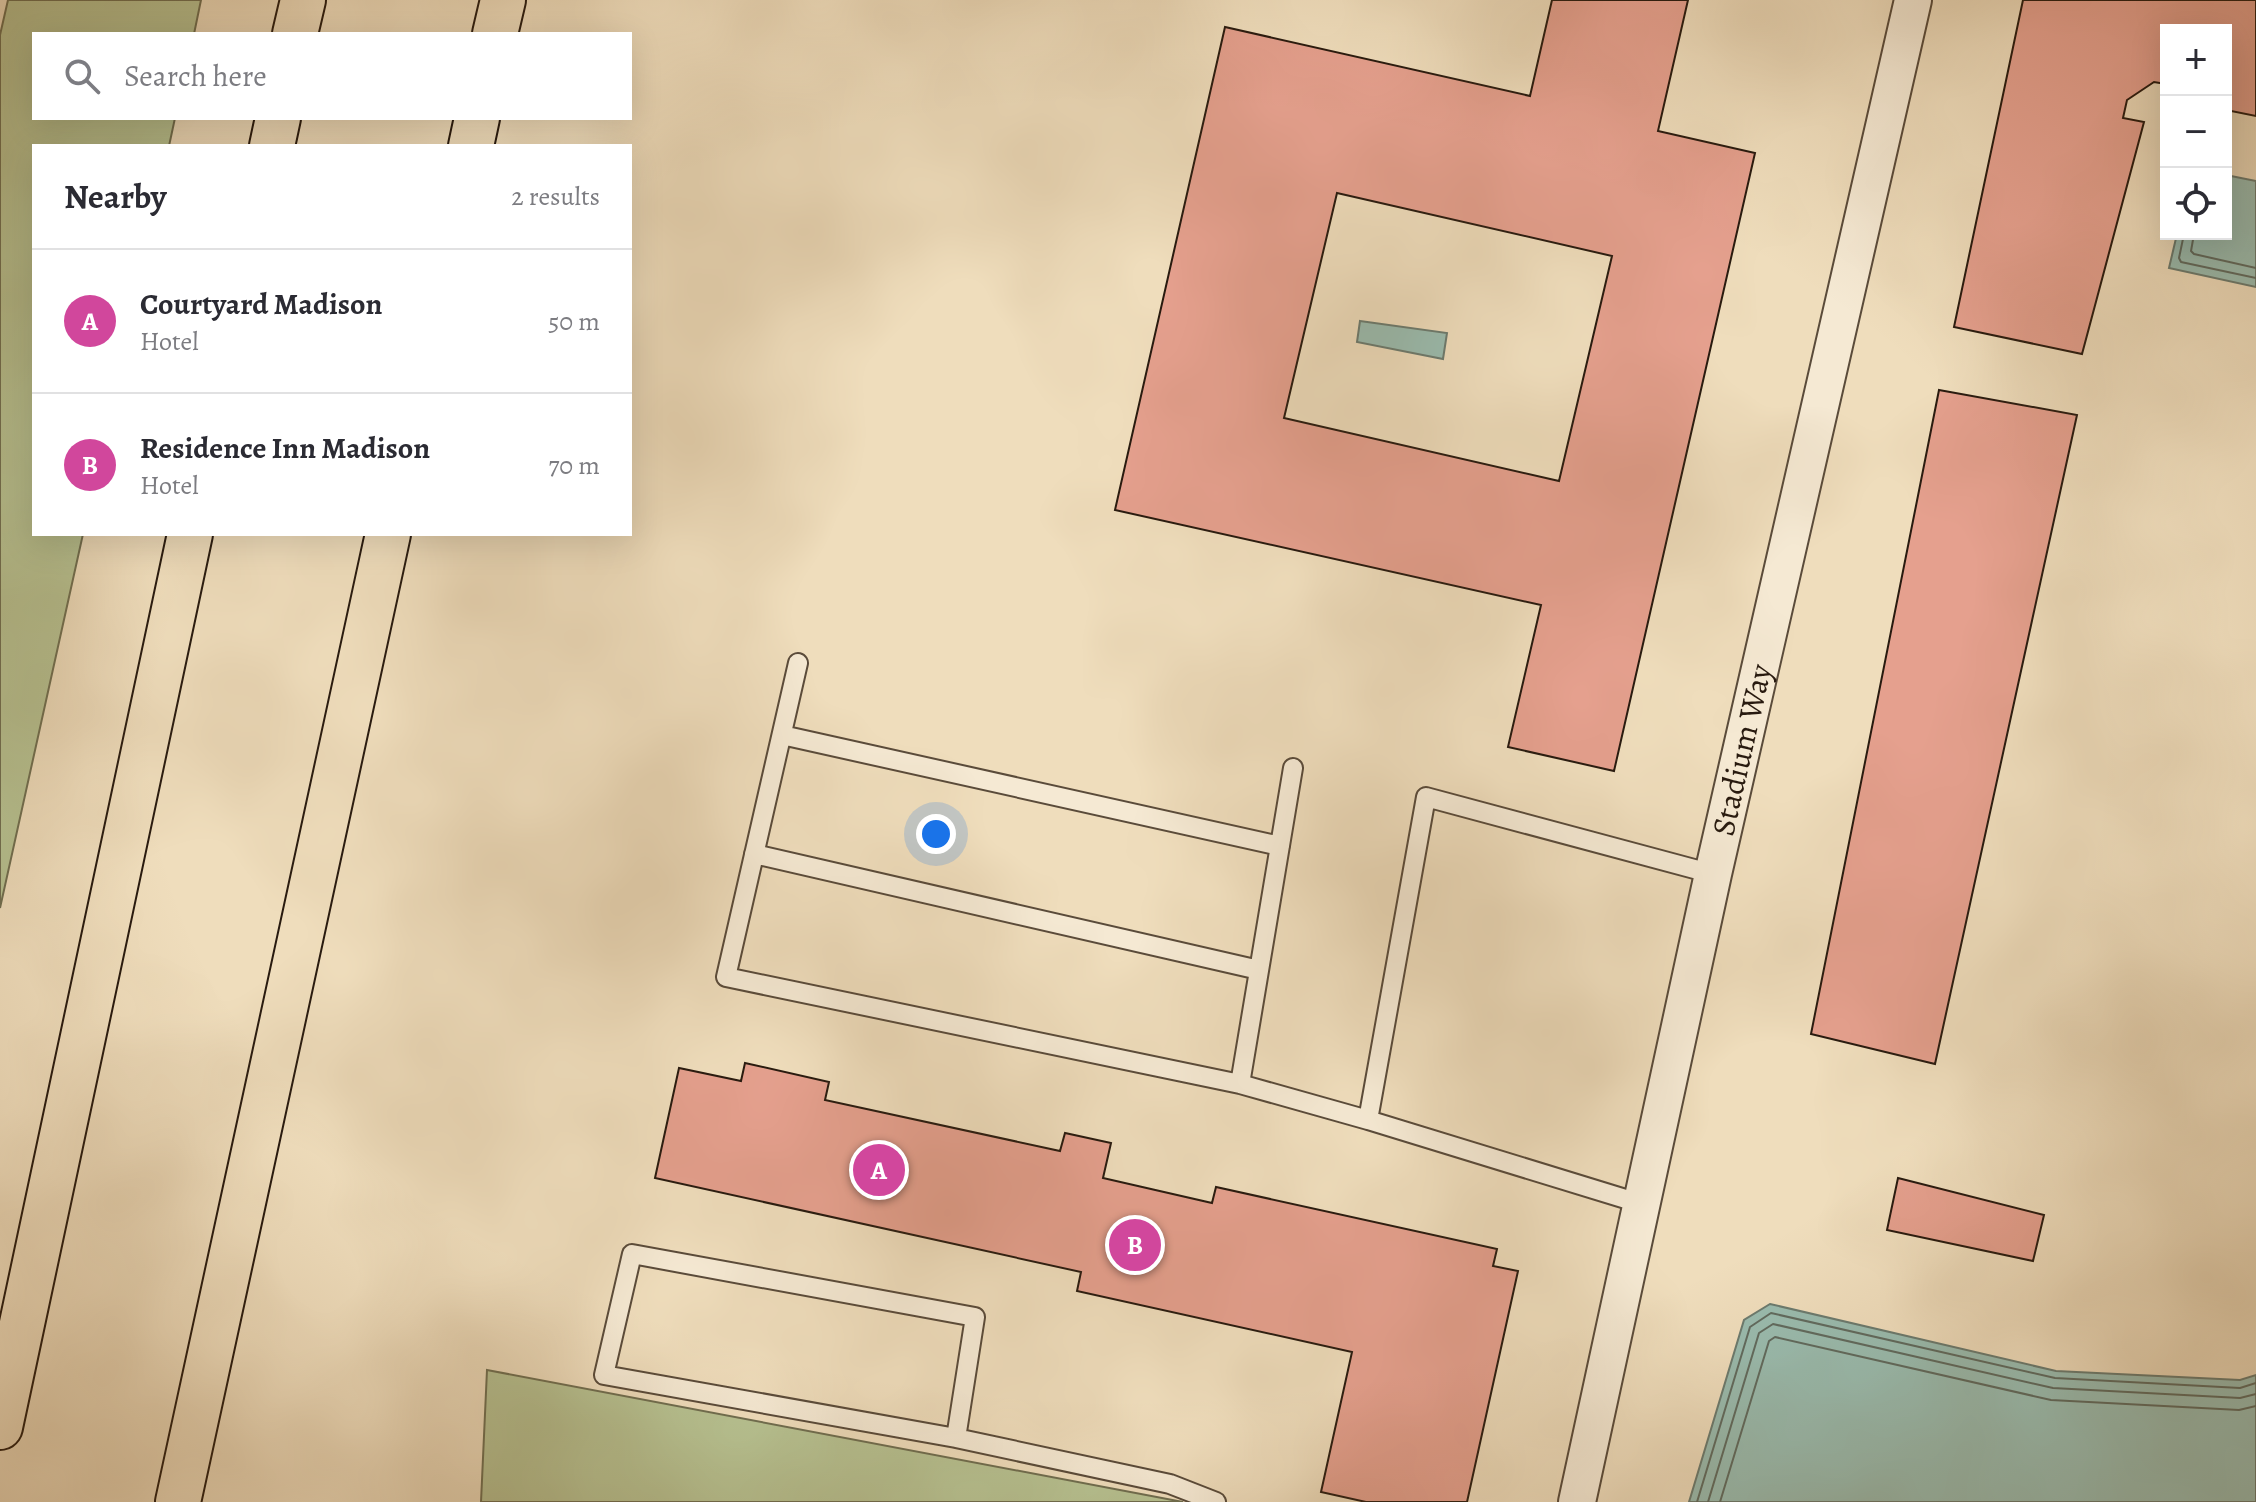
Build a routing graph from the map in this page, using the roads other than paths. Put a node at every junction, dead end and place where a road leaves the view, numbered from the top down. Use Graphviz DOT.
graph roads {
  1 [pos="303,0"];
  2 [pos="503,0"];
  3 [pos="1913,0"];
  4 [pos="295,32"];
  5 [pos="495,32"];
  6 [pos="278,120"];
  7 [pos="477,120"];
  8 [pos="272,144"];
  9 [pos="471,144"];
  10 [pos="190,536"];
  11 [pos="388,536"];
  12 [pos="798,663"];
  13 [pos="782,735"];
  14 [pos="1293,768"];
  15 [pos="1280,846"];
  16 [pos="754,854"];
  17 [pos="1713,874"];
  18 [pos="1259,970"];
  19 [pos="1240,1084"];
  20 [pos="1368,1120"];
  21 [pos="1642,1204"];
  22 [pos="0,1427"];
  23 [pos="956,1438"];
  24 [pos="178,1502"];
  25 [pos="1216,1502"];
  26 [pos="1577,1502"];
  1 -- 4 [label="highway"];
  2 -- 5 [label="highway"];
  3 -- 17 [label="street, Stadium Way"];
  6 -- 8 [label="highway"];
  7 -- 9 [label="highway"];
  10 -- 22 [label="highway"];
  11 -- 24 [label="highway"];
  12 -- 13 [label="lane"];
  13 -- 15 [label="lane"];
  13 -- 16 [label="lane"];
  14 -- 15 [label="lane"];
  15 -- 18 [label="lane"];
  16 -- 18 [label="lane"];
  16 -- 19 [label="lane"];
  17 -- 20 [label="lane"];
  17 -- 21 [label="street, Stadium Way"];
  18 -- 19 [label="lane"];
  19 -- 20 [label="lane"];
  20 -- 21 [label="lane"];
  21 -- 26 [label="street, Stadium Way"];
  23 -- 23 [label="lane"];
  23 -- 25 [label="lane"];
}
